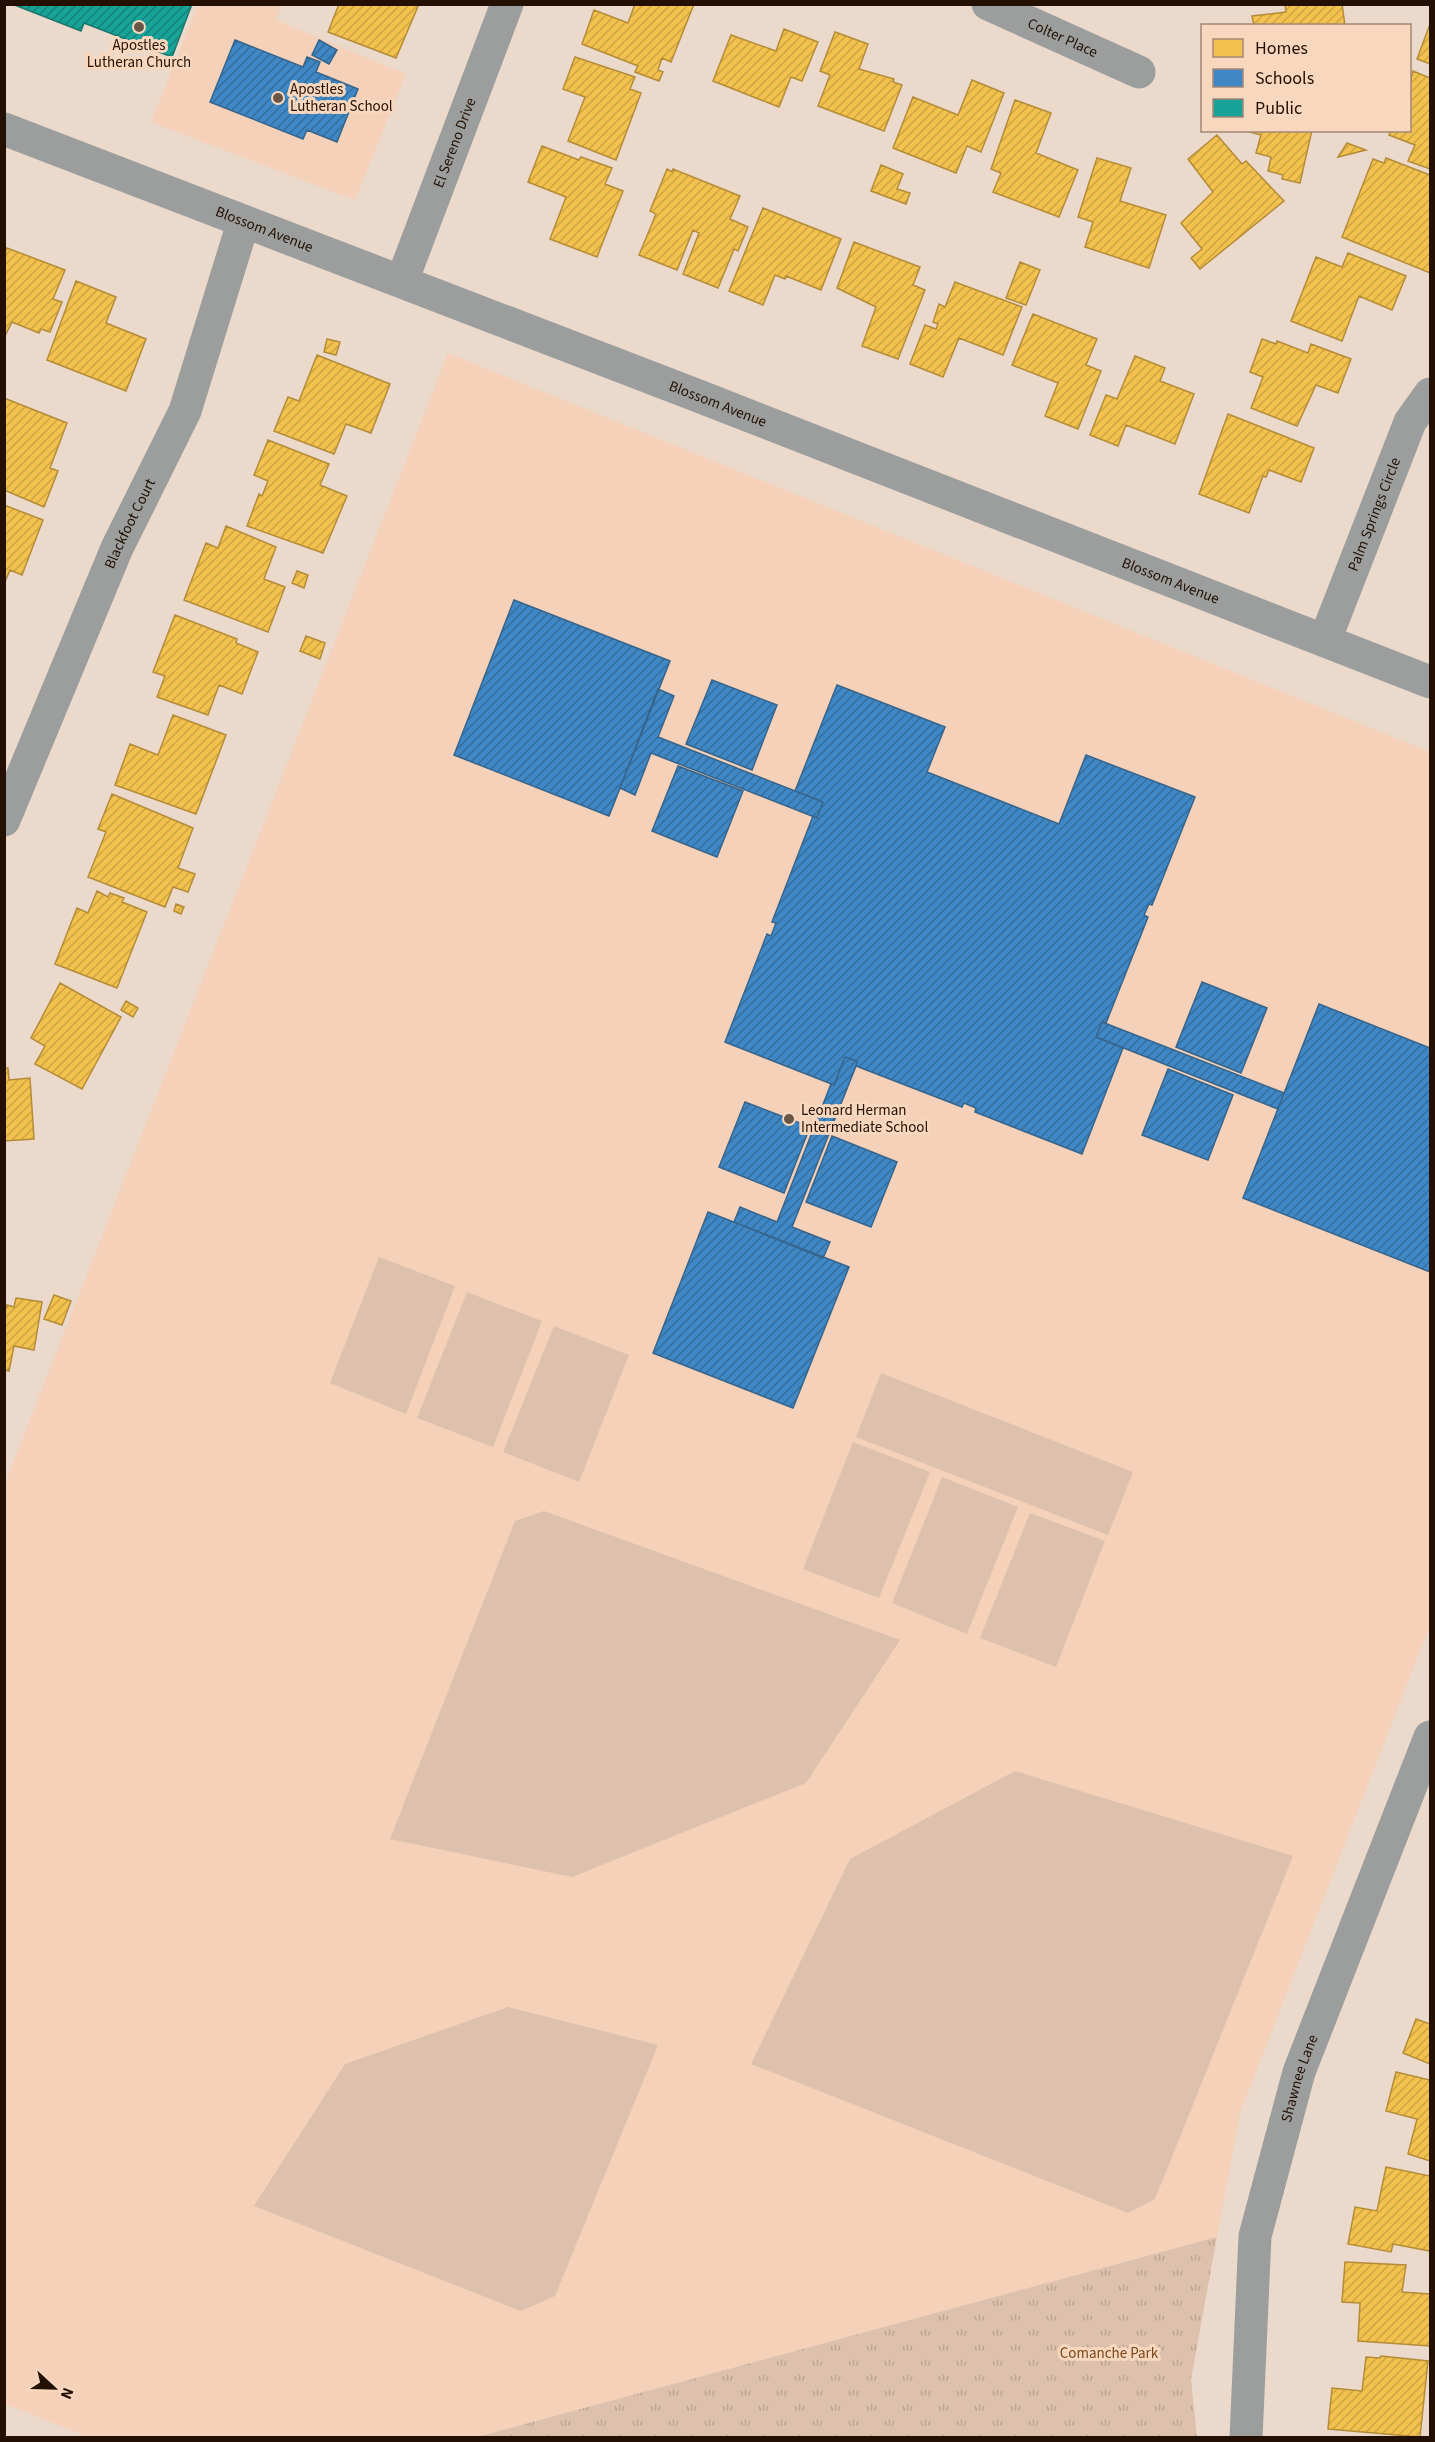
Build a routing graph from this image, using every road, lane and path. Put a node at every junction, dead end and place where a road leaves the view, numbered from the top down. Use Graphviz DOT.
graph roads {
  1 [pos="507,4"];
  2 [pos="988,4"];
  3 [pos="1139,72"];
  4 [pos="4,129"];
  5 [pos="243,222"];
  6 [pos="402,281"];
  7 [pos="1431,394"];
  8 [pos="1325,640"];
  9 [pos="1431,682"];
  10 [pos="4,820"];
  11 [pos="1431,1737"];
  12 [pos="1246,2438"];
  1 -- 6 [label="street, El Sereno Drive"];
  2 -- 3 [label="street, Colter Place"];
  4 -- 5 [label="street, Blossom Avenue"];
  5 -- 6 [label="street, Blossom Avenue"];
  5 -- 10 [label="street, Blackfoot Court"];
  6 -- 8 [label="street, Blossom Avenue"];
  7 -- 8 [label="street, Palm Springs Circle"];
  8 -- 9 [label="street, Blossom Avenue"];
  11 -- 12 [label="street, Shawnee Lane"];
}
